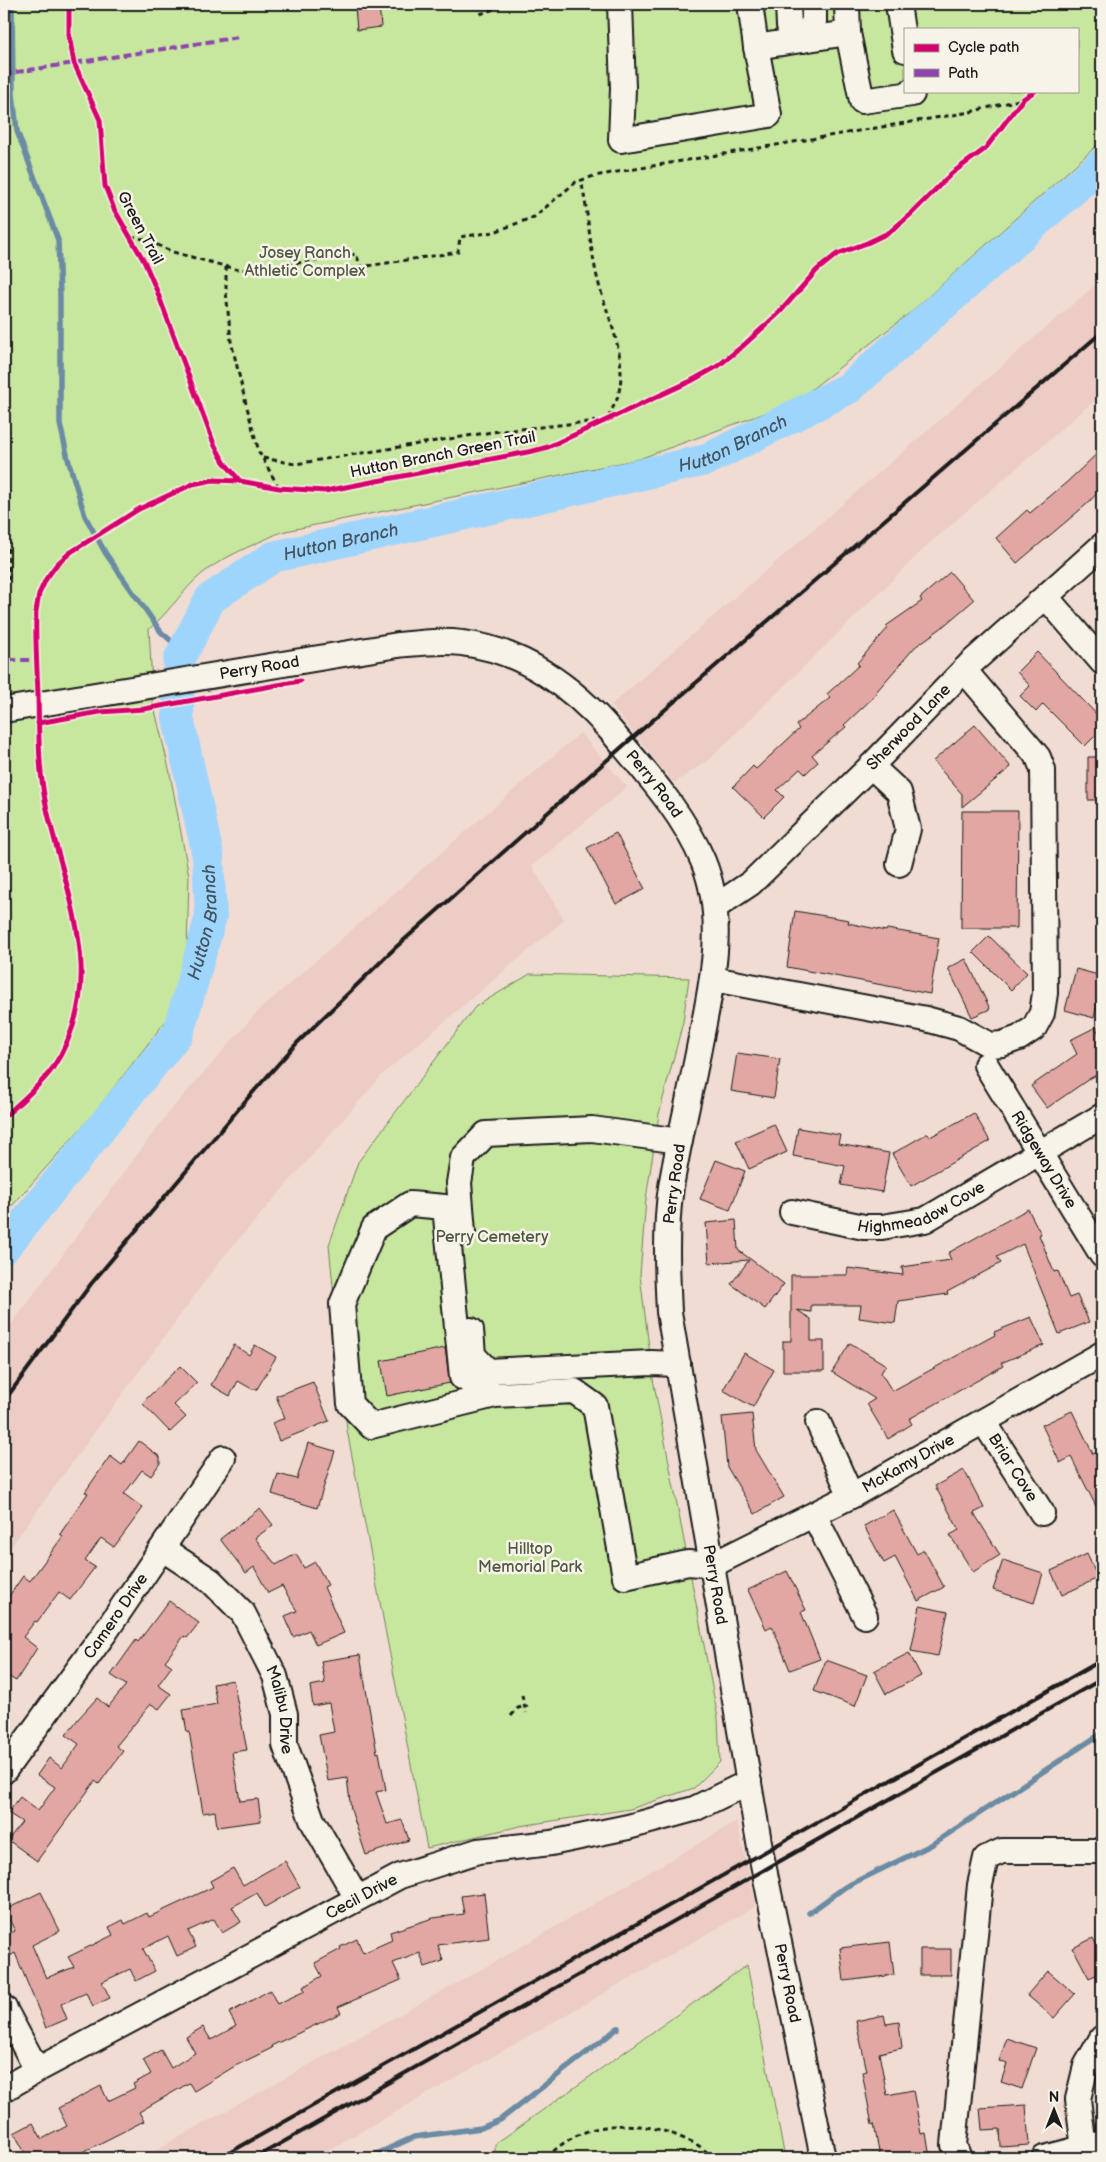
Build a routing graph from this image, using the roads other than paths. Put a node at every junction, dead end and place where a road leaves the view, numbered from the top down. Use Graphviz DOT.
graph roads {
  1 [pos="620,4"];
  2 [pos="750,4"];
  3 [pos="788,4"];
  4 [pos="814,4"];
  5 [pos="847,4"];
  6 [pos="898,4"];
  7 [pos="848,33"];
  8 [pos="802,40"];
  9 [pos="904,43"];
  10 [pos="756,47"];
  11 [pos="911,92"];
  12 [pos="1102,546"];
  13 [pos="1047,598"];
  14 [pos="1102,662"];
  15 [pos="964,670"];
  16 [pos="4,710"];
  17 [pos="871,766"];
  18 [pos="899,864"];
  19 [pos="714,907"];
  20 [pos="713,979"];
  21 [pos="986,1065"];
  22 [pos="1102,1116"];
  23 [pos="680,1141"];
  24 [pos="1040,1151"];
  25 [pos="792,1212"];
  26 [pos="1102,1255"];
  27 [pos="1102,1354"];
  28 [pos="678,1364"];
  29 [pos="496,1395"];
  30 [pos="818,1422"];
  31 [pos="984,1422"];
  32 [pos="223,1458"];
  33 [pos="850,1496"];
  34 [pos="1042,1513"];
  35 [pos="814,1515"];
  36 [pos="163,1549"];
  37 [pos="712,1565"];
  38 [pos="865,1616"];
  39 [pos="4,1770"];
  40 [pos="749,1782"];
  41 [pos="1102,1851"];
  42 [pos="357,1898"];
  43 [pos="4,2008"];
  44 [pos="1102,2038"];
  45 [pos="37,2070"];
  46 [pos="4,2089"];
  47 [pos="1090,2150"];
  48 [pos="823,2158"];
  49 [pos="959,2158"];
  50 [pos="1044,2158"];
  1 -- 10 [label="street"];
  2 -- 10 [label="street"];
  3 -- 8 [label="street"];
  4 -- 8 [label="street"];
  5 -- 7 [label="street"];
  6 -- 9 [label="street"];
  7 -- 8 [label="street"];
  7 -- 11 [label="street"];
  8 -- 10 [label="street"];
  12 -- 13 [label="street, Sherwood Lane"];
  13 -- 14 [label="street"];
  13 -- 15 [label="street, Sherwood Lane"];
  15 -- 17 [label="street, Sherwood Lane"];
  15 -- 20 [label="street"];
  16 -- 19 [label="street, Perry Road"];
  17 -- 18 [label="street"];
  17 -- 19 [label="street, Sherwood Lane"];
  19 -- 20 [label="street, Perry Road"];
  20 -- 23 [label="street, Perry Road"];
  21 -- 24 [label="street, Ridgeway Drive"];
  22 -- 24 [label="street, Highmeadow Cove"];
  23 -- 28 [label="street, Perry Road"];
  23 -- 28 [label="street"];
  24 -- 25 [label="street, Highmeadow Cove"];
  24 -- 26 [label="street, Ridgeway Drive"];
  27 -- 31 [label="street, McKamy Drive"];
  28 -- 37 [label="street, Perry Road"];
  29 -- 29 [label="street"];
  29 -- 37 [label="street"];
  30 -- 33 [label="street"];
  31 -- 33 [label="street, McKamy Drive"];
  31 -- 34 [label="street, Briar Cove"];
  32 -- 36 [label="street, Camero Drive"];
  33 -- 35 [label="street, McKamy Drive"];
  35 -- 37 [label="street, McKamy Drive"];
  35 -- 38 [label="street"];
  36 -- 39 [label="street, Camero Drive"];
  36 -- 42 [label="street, Malibu Drive"];
  37 -- 40 [label="street, Perry Road"];
  40 -- 42 [label="street, Cecil Drive"];
  40 -- 48 [label="street, Perry Road"];
  41 -- 49 [label="street"];
  42 -- 45 [label="street, Cecil Drive"];
  43 -- 45 [label="street"];
  44 -- 47 [label="street"];
  45 -- 46 [label="street, Cecil Drive"];
  47 -- 50 [label="street"];
}
